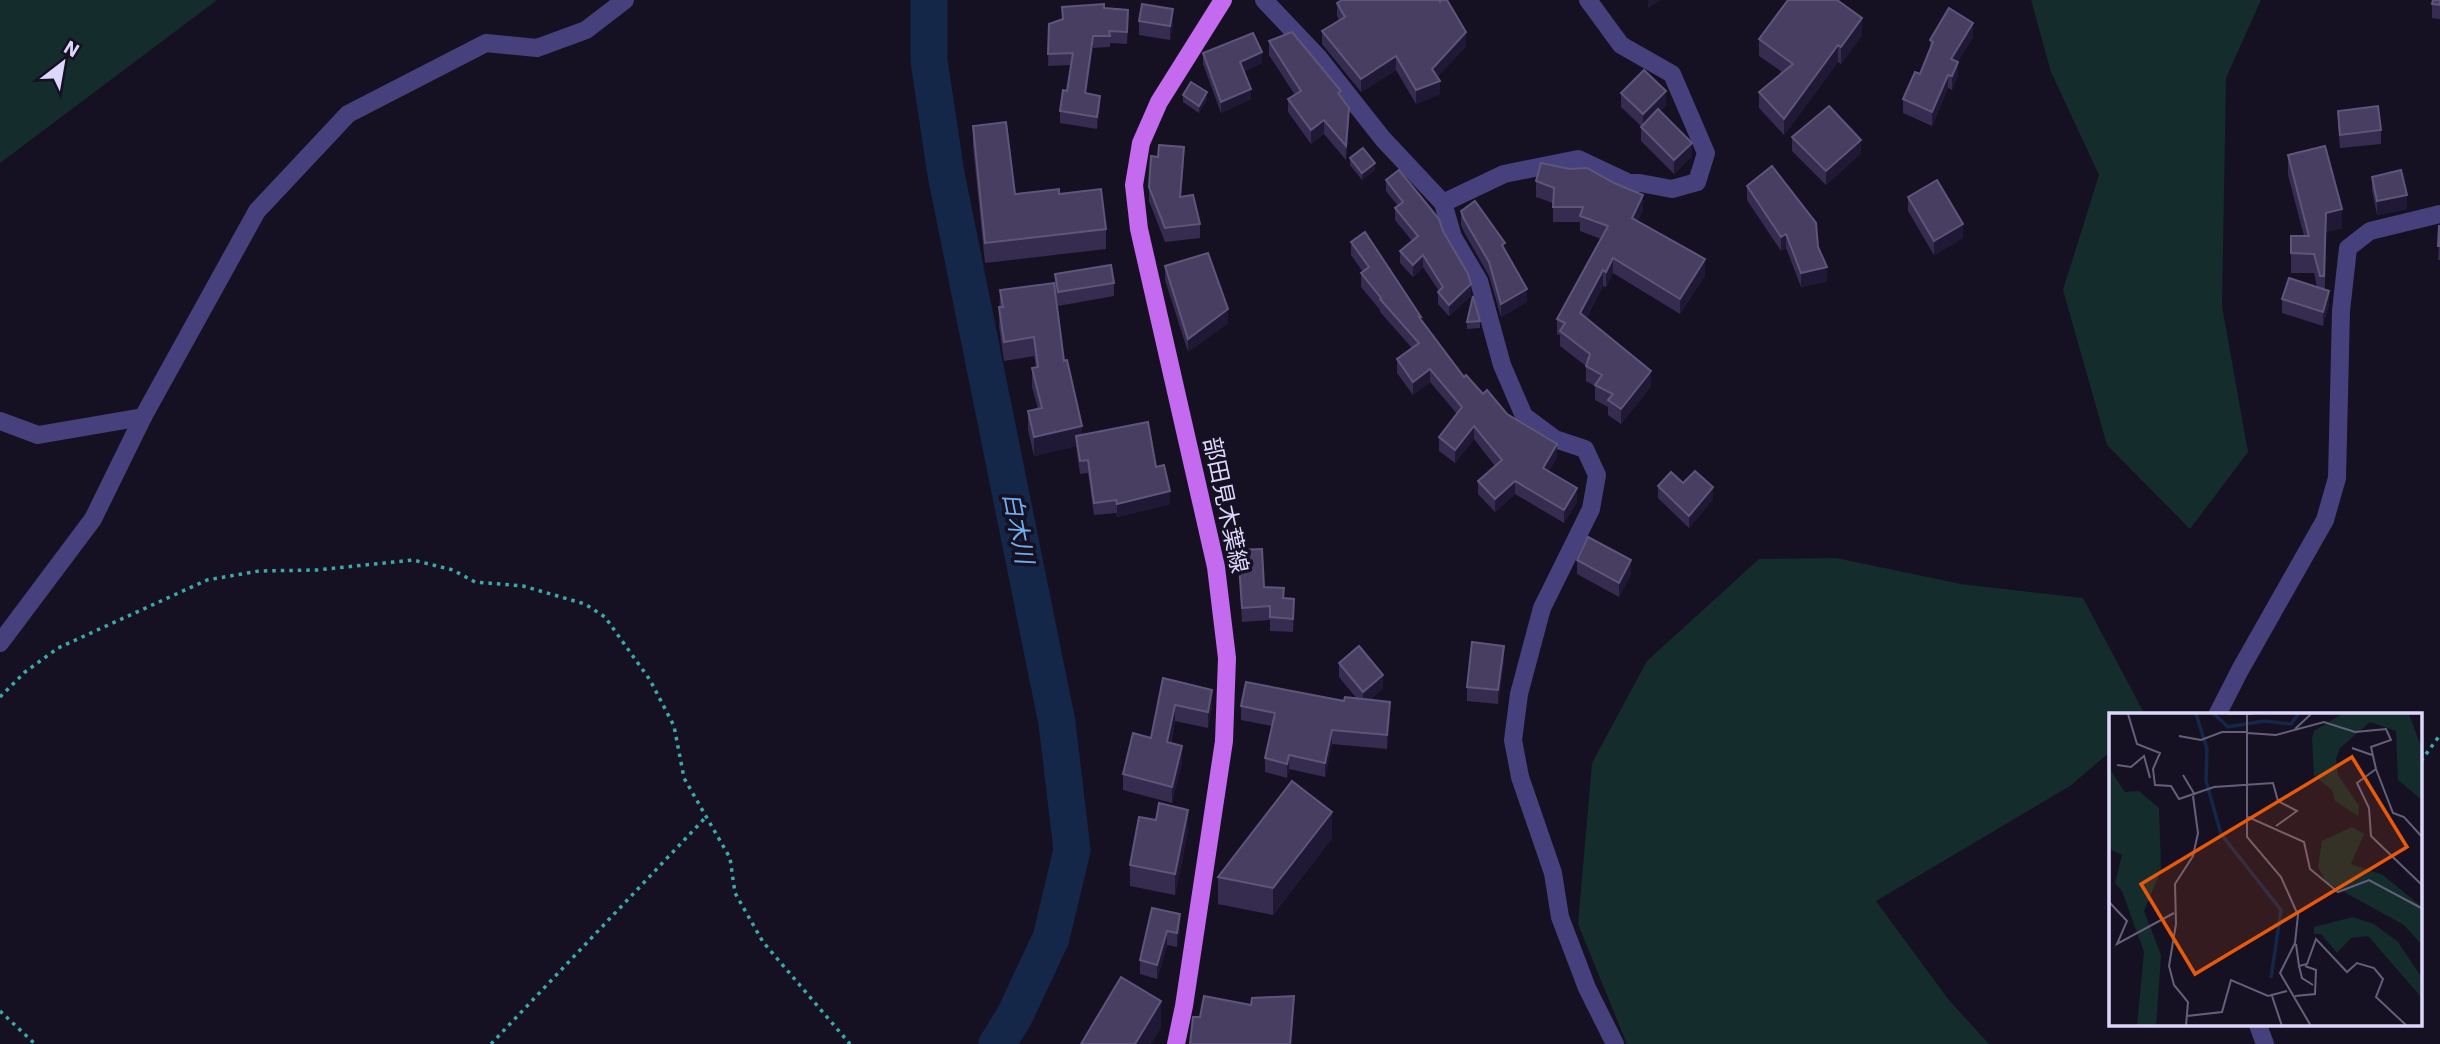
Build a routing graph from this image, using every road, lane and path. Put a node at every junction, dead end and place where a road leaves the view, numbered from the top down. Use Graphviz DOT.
graph roads {
  1 [pos="625,0"];
  2 [pos="1223,0"];
  3 [pos="1264,0"];
  4 [pos="1588,0"];
  5 [pos="1443,203"];
  6 [pos="2440,214"];
  7 [pos="143,416"];
  8 [pos="0,421"];
  9 [pos="0,643"];
  10 [pos="0,697"];
  11 [pos="2218,713"];
  12 [pos="2440,734"];
  13 [pos="2422,760"];
  14 [pos="706,817"];
  15 [pos="0,1011"];
  16 [pos="2258,1026"];
  17 [pos="35,1044"];
  18 [pos="491,1044"];
  19 [pos="850,1044"];
  20 [pos="1176,1044"];
  21 [pos="1615,1044"];
  22 [pos="2265,1044"];
  1 -- 7 [label="street"];
  2 -- 20 [label="main road, 部田見木葉線"];
  3 -- 5 [label="street"];
  4 -- 5 [label="street"];
  5 -- 21 [label="street"];
  6 -- 11 [label="street"];
  7 -- 8 [label="street"];
  7 -- 9 [label="street"];
  10 -- 14 [label="path"];
  12 -- 13 [label="path"];
  14 -- 18 [label="path"];
  14 -- 19 [label="path"];
  15 -- 17 [label="path"];
  16 -- 22 [label="street"];
}
